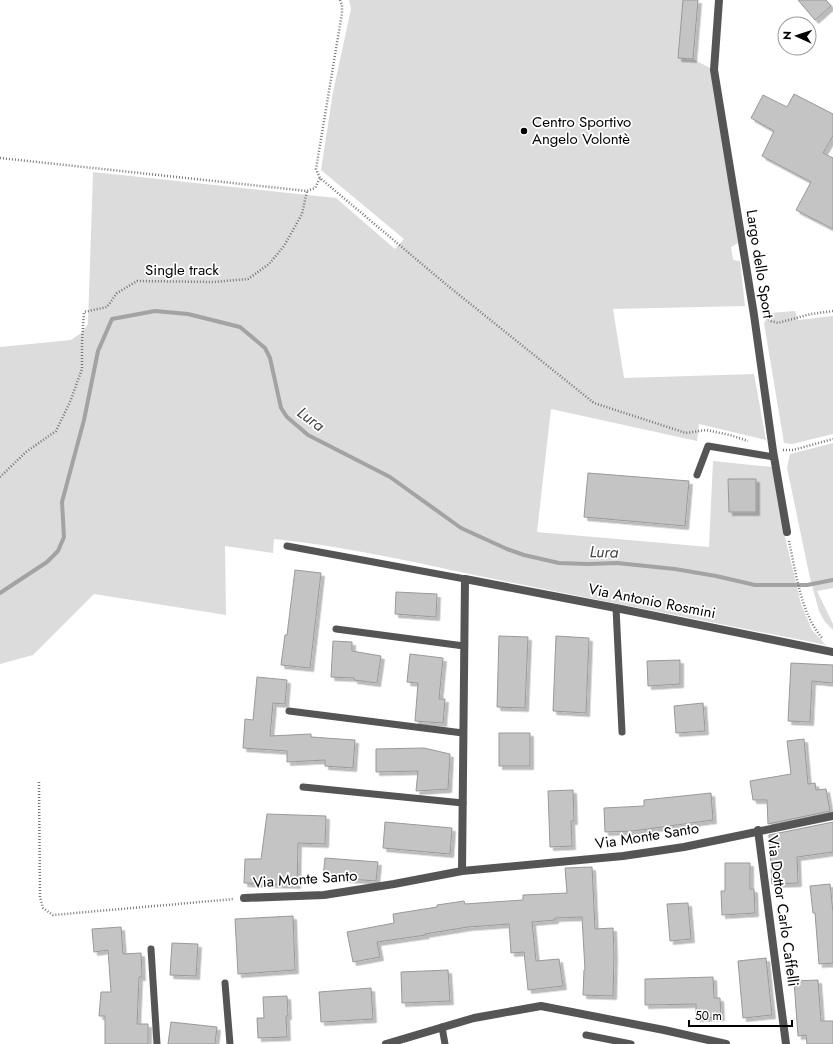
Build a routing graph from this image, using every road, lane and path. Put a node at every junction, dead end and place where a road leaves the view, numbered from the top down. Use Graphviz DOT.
graph roads {
  1 [pos="340,0"];
  2 [pos="719,0"];
  3 [pos="0,158"];
  4 [pos="320,178"];
  5 [pos="306,191"];
  6 [pos="833,311"];
  7 [pos="754,315"];
  8 [pos="833,439"];
  9 [pos="752,443"];
  10 [pos="774,454"];
  11 [pos="697,475"];
  12 [pos="0,476"];
  13 [pos="787,532"];
  14 [pos="287,546"];
  15 [pos="465,579"];
  16 [pos="616,608"];
  17 [pos="336,629"];
  18 [pos="824,640"];
  19 [pos="464,646"];
  20 [pos="833,652"];
  21 [pos="289,711"];
  22 [pos="622,732"];
  23 [pos="463,733"];
  24 [pos="38,782"];
  25 [pos="303,787"];
  26 [pos="463,803"];
  27 [pos="833,816"];
  28 [pos="758,830"];
  29 [pos="462,871"];
  30 [pos="244,898"];
  31 [pos="151,949"];
  32 [pos="225,983"];
  33 [pos="442,1027"];
  34 [pos="586,1035"];
  35 [pos="157,1044"];
  36 [pos="230,1044"];
  37 [pos="386,1044"];
  38 [pos="445,1044"];
  39 [pos="631,1044"];
  40 [pos="726,1044"];
  41 [pos="786,1044"];
  1 -- 4 [label="path"];
  2 -- 7 [label="street, Largo dello Sport"];
  3 -- 5 [label="path"];
  4 -- 5 [label="path"];
  4 -- 9 [label="path"];
  5 -- 12 [label="path, Single track"];
  6 -- 7 [label="path"];
  7 -- 10 [label="street, Largo dello Sport"];
  8 -- 10 [label="path"];
  10 -- 11 [label="lane"];
  10 -- 13 [label="street, Largo dello Sport"];
  13 -- 18 [label="path"];
  14 -- 15 [label="lane"];
  15 -- 16 [label="street, Via Antonio Rosmini"];
  15 -- 19 [label="street"];
  16 -- 20 [label="street, Via Antonio Rosmini"];
  16 -- 22 [label="lane"];
  17 -- 19 [label="lane"];
  19 -- 23 [label="street"];
  21 -- 23 [label="lane"];
  23 -- 26 [label="street"];
  24 -- 30 [label="path"];
  25 -- 26 [label="lane"];
  26 -- 29 [label="street"];
  27 -- 28 [label="street, Via Monte Santo"];
  28 -- 29 [label="street, Via Monte Santo"];
  28 -- 41 [label="street, Via Dottor Carlo Caffelli"];
  29 -- 30 [label="street, Via Monte Santo"];
  31 -- 35 [label="lane"];
  32 -- 36 [label="lane"];
  33 -- 37 [label="street"];
  33 -- 38 [label="lane"];
  33 -- 40 [label="street"];
  34 -- 39 [label="lane"];
}
